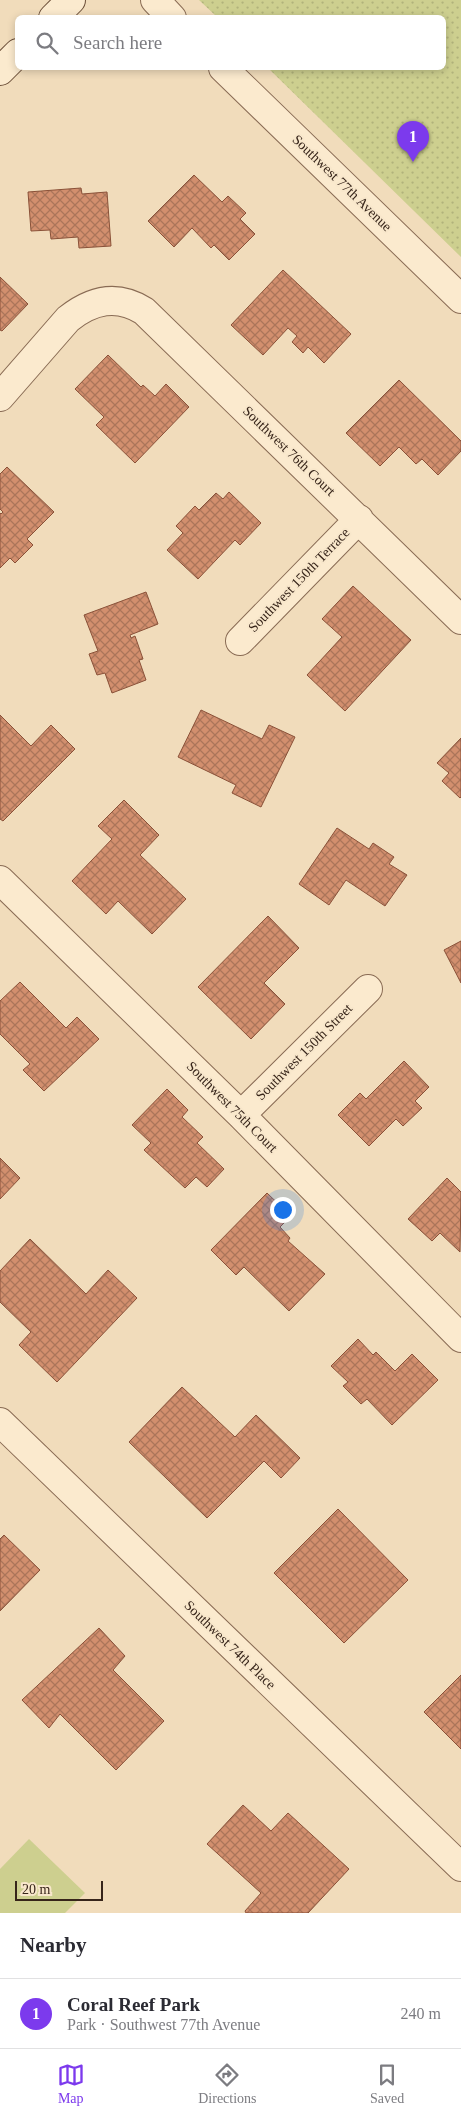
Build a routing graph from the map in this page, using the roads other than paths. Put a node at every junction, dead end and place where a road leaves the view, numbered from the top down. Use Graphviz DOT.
graph roads {
  1 [pos="71,0"];
  2 [pos="155,0"];
  3 [pos="56,15"];
  4 [pos="169,15"];
  5 [pos="15,56"];
  6 [pos="225,70"];
  7 [pos="0,71"];
  8 [pos="461,299"];
  9 [pos="0,397"];
  10 [pos="359,519"];
  11 [pos="461,620"];
  12 [pos="240,641"];
  13 [pos="0,880"];
  14 [pos="368,989"];
  15 [pos="241,1115"];
  16 [pos="461,1338"];
  17 [pos="0,1422"];
  18 [pos="461,1867"];
  1 -- 3 [label="street"];
  2 -- 4 [label="street"];
  5 -- 7 [label="street"];
  6 -- 8 [label="street, Southwest 77th Avenue"];
  9 -- 10 [label="street, Southwest 76th Court"];
  10 -- 11 [label="street, Southwest 76th Court"];
  10 -- 12 [label="street, Southwest 150th Terrace"];
  13 -- 15 [label="street, Southwest 75th Court"];
  14 -- 15 [label="street, Southwest 150th Street"];
  15 -- 16 [label="street, Southwest 75th Court"];
  17 -- 18 [label="street, Southwest 74th Place"];
}
